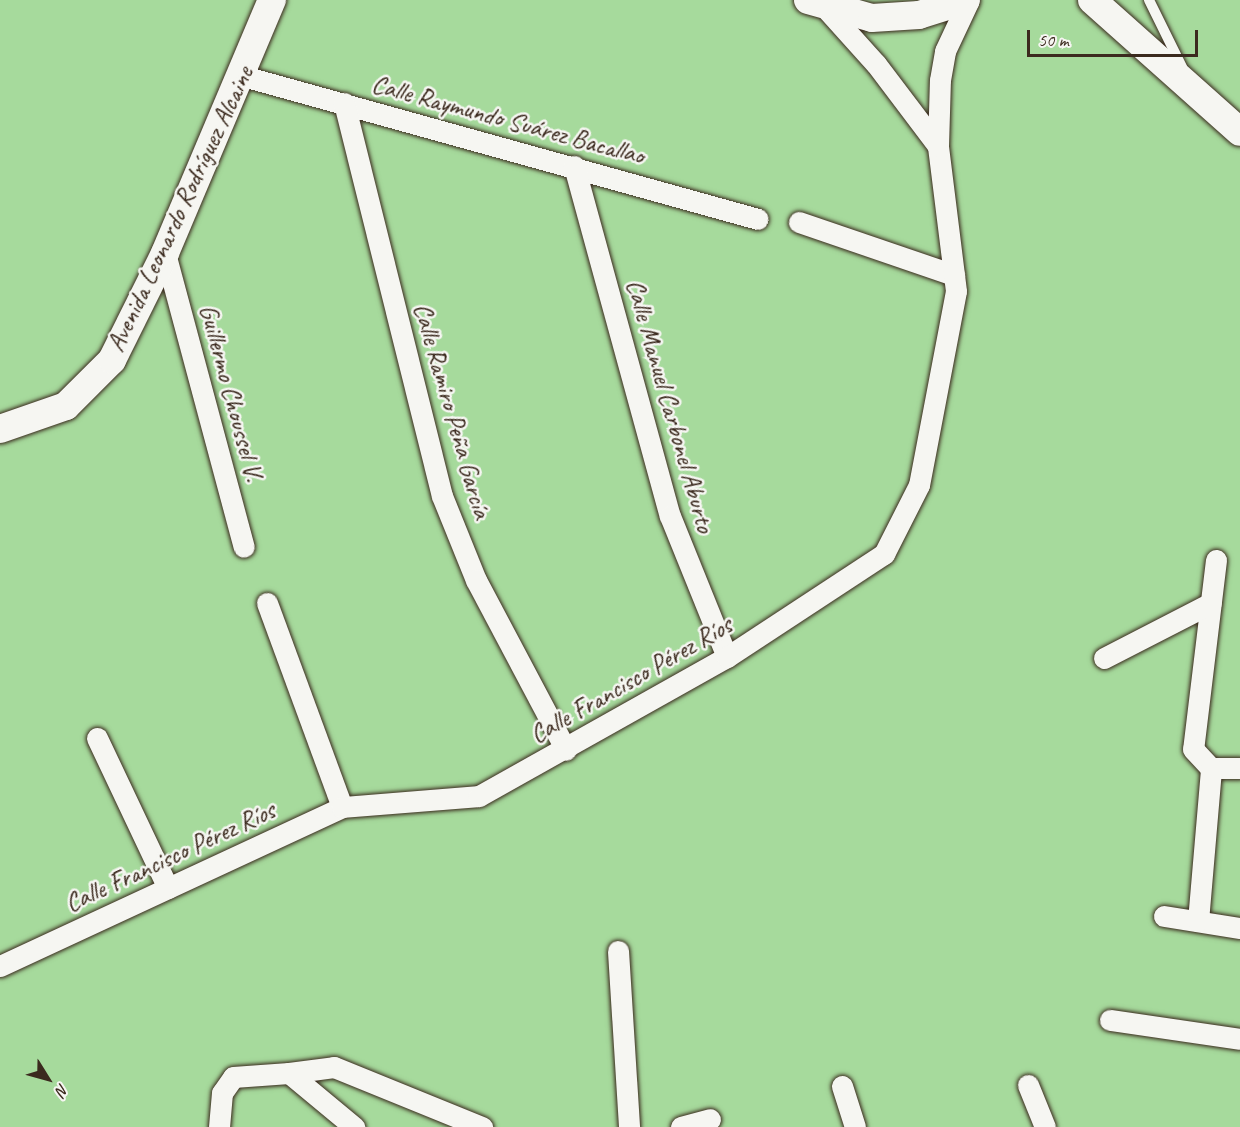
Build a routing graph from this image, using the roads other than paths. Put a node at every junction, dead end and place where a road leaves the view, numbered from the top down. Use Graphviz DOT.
graph roads {
  1 [pos="272,0"];
  2 [pos="968,0"];
  3 [pos="1092,0"];
  4 [pos="1149,0"];
  5 [pos="815,2"];
  6 [pos="243,76"];
  7 [pos="1190,85"];
  8 [pos="344,103"];
  9 [pos="1240,132"];
  10 [pos="938,146"];
  11 [pos="574,166"];
  12 [pos="758,219"];
  13 [pos="799,222"];
  14 [pos="165,253"];
  15 [pos="954,275"];
  16 [pos="0,429"];
  17 [pos="244,548"];
  18 [pos="1216,560"];
  19 [pos="267,603"];
  20 [pos="1211,603"];
  21 [pos="727,657"];
  22 [pos="1104,658"];
  23 [pos="97,738"];
  24 [pos="566,750"];
  25 [pos="1211,768"];
  26 [pos="1240,768"];
  27 [pos="342,807"];
  28 [pos="168,888"];
  29 [pos="1164,916"];
  30 [pos="1198,921"];
  31 [pos="1240,928"];
  32 [pos="618,951"];
  33 [pos="0,966"];
  34 [pos="1110,1020"];
  35 [pos="1240,1039"];
  36 [pos="289,1073"];
  37 [pos="1028,1085"];
  38 [pos="842,1086"];
  39 [pos="710,1119"];
  40 [pos="219,1127"];
  41 [pos="354,1127"];
  42 [pos="482,1127"];
  43 [pos="629,1127"];
  44 [pos="681,1127"];
  45 [pos="855,1127"];
  46 [pos="1045,1127"];
  1 -- 6 [label="street, Avenida Leonardo Rodríguez Alcaine"];
  2 -- 5 [label="street"];
  2 -- 10 [label="street, Calle Francisco Pérez Ríos"];
  3 -- 7 [label="street"];
  4 -- 7 [label="lane"];
  5 -- 10 [label="street, Calle Francisco Pérez Ríos"];
  6 -- 8 [label="street, Calle Raymundo Suárez Bacallao"];
  6 -- 14 [label="street, Avenida Leonardo Rodríguez Alcaine"];
  7 -- 9 [label="street"];
  8 -- 11 [label="street, Calle Raymundo Suárez Bacallao"];
  8 -- 24 [label="street, Calle Ramiro Peña García"];
  10 -- 15 [label="street, Calle Francisco Pérez Ríos"];
  11 -- 12 [label="street, Calle Raymundo Suárez Bacallao"];
  11 -- 21 [label="street, Calle Manuel Carbonel Aburto"];
  13 -- 15 [label="street"];
  14 -- 16 [label="street, Avenida Leonardo Rodríguez Alcaine"];
  14 -- 17 [label="street, Guillermo Choussel V."];
  15 -- 21 [label="street, Calle Francisco Pérez Ríos"];
  18 -- 20 [label="street"];
  19 -- 27 [label="street"];
  20 -- 22 [label="street"];
  20 -- 25 [label="street"];
  21 -- 24 [label="street, Calle Francisco Pérez Ríos"];
  23 -- 28 [label="street"];
  24 -- 27 [label="street, Calle Francisco Pérez Ríos"];
  25 -- 26 [label="street"];
  25 -- 30 [label="street"];
  27 -- 28 [label="street, Calle Francisco Pérez Ríos"];
  28 -- 33 [label="street, Calle Francisco Pérez Ríos"];
  29 -- 30 [label="street"];
  30 -- 31 [label="street"];
  32 -- 43 [label="street"];
  34 -- 35 [label="street"];
  36 -- 40 [label="street"];
  36 -- 41 [label="street"];
  36 -- 42 [label="street"];
  37 -- 46 [label="street"];
  38 -- 45 [label="street"];
  39 -- 44 [label="street"];
}
